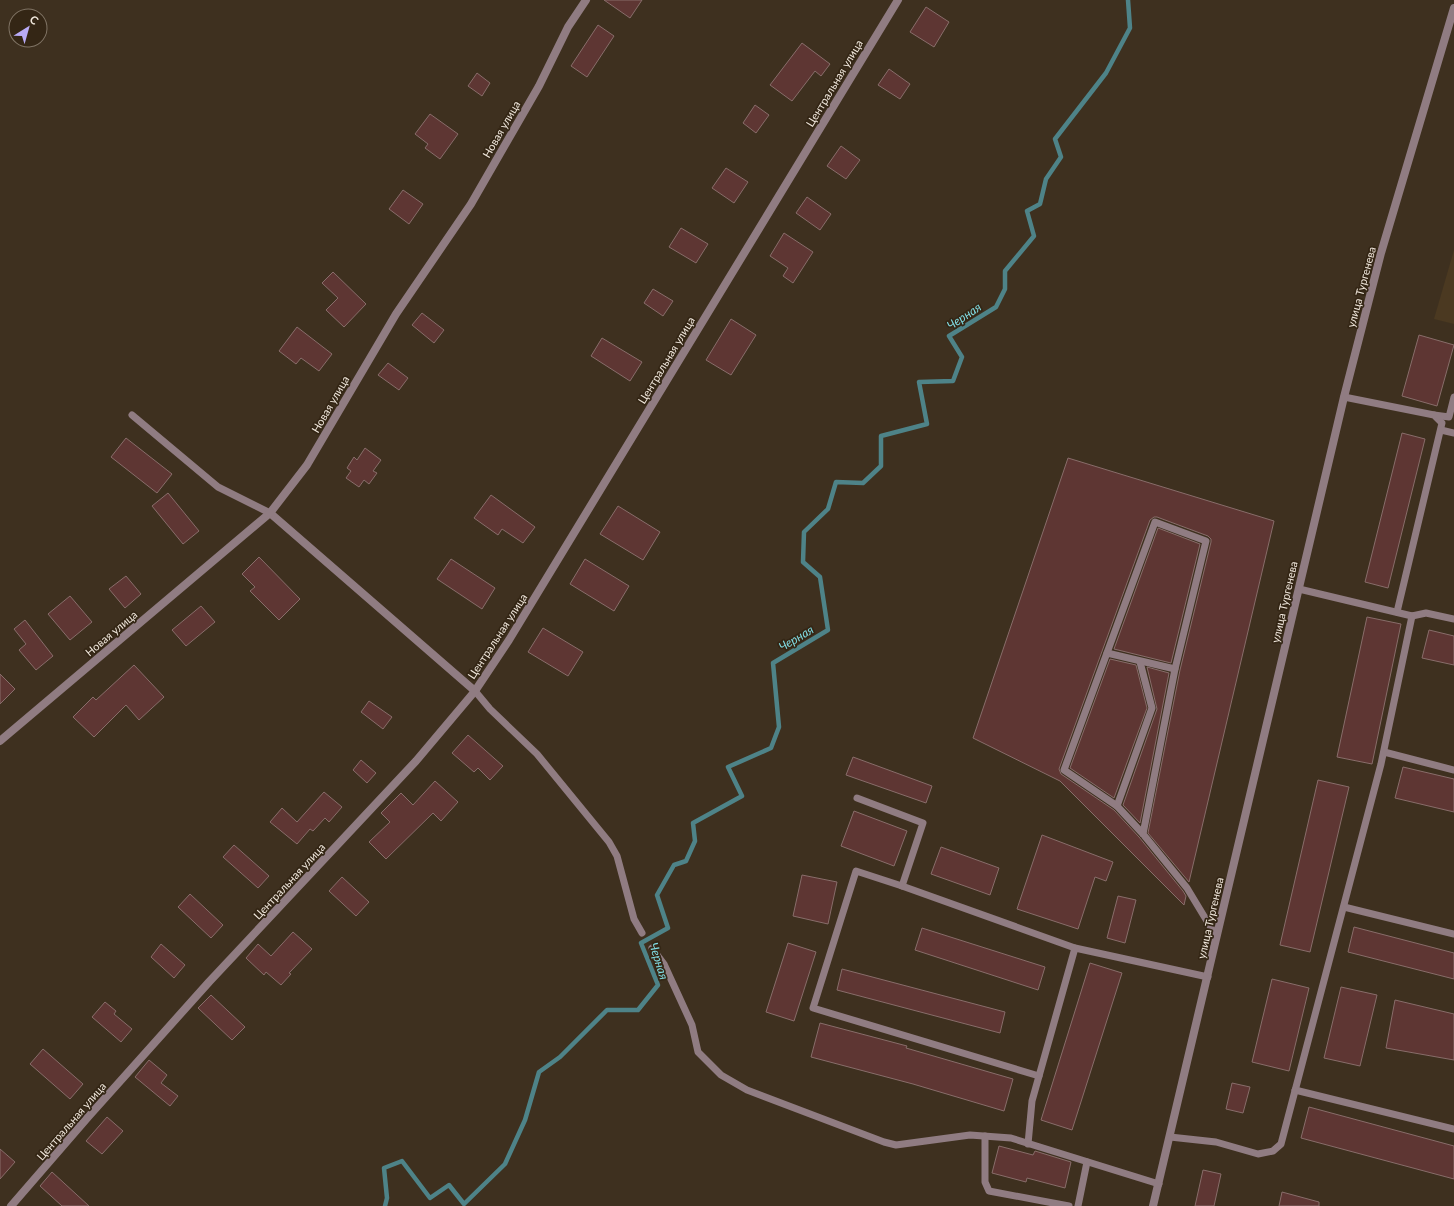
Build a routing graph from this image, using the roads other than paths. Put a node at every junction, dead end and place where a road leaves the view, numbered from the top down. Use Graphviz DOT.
graph roads {
  1 [pos="586,0"];
  2 [pos="898,0"];
  3 [pos="1454,8"];
  4 [pos="1344,397"];
  5 [pos="1454,397"];
  6 [pos="132,415"];
  7 [pos="1434,415"];
  8 [pos="1441,430"];
  9 [pos="1454,433"];
  10 [pos="270,513"];
  11 [pos="1299,589"];
  12 [pos="1397,612"];
  13 [pos="1412,616"];
  14 [pos="1454,619"];
  15 [pos="1107,652"];
  16 [pos="1140,662"];
  17 [pos="1175,669"];
  18 [pos="475,691"];
  19 [pos="0,741"];
  20 [pos="1384,752"];
  21 [pos="1454,770"];
  22 [pos="857,798"];
  23 [pos="1117,806"];
  24 [pos="1143,834"];
  25 [pos="902,886"];
  26 [pos="1344,907"];
  27 [pos="642,933"];
  28 [pos="1454,934"];
  29 [pos="1216,936"];
  30 [pos="652,948"];
  31 [pos="1075,948"];
  32 [pos="1208,977"];
  33 [pos="1039,1076"];
  34 [pos="1295,1090"];
  35 [pos="1454,1129"];
  36 [pos="985,1136"];
  37 [pos="1170,1137"];
  38 [pos="1028,1144"];
  39 [pos="1086,1162"];
  40 [pos="1159,1184"];
  41 [pos="11,1206"];
  42 [pos="1069,1206"];
  43 [pos="1078,1206"];
  44 [pos="1153,1206"];
  1 -- 10 [label="street, Новая улица"];
  2 -- 18 [label="street, Центральная улица"];
  3 -- 4 [label="street, улица Тургенева"];
  4 -- 7 [label="lane"];
  4 -- 11 [label="street, улица Тургенева"];
  5 -- 7 [label="lane"];
  6 -- 10 [label="lane"];
  7 -- 8 [label="lane"];
  8 -- 9 [label="lane"];
  8 -- 12 [label="lane"];
  10 -- 18 [label="street"];
  10 -- 19 [label="street, Новая улица"];
  11 -- 12 [label="lane"];
  11 -- 29 [label="street, улица Тургенева"];
  12 -- 13 [label="lane"];
  13 -- 14 [label="lane"];
  13 -- 20 [label="lane"];
  15 -- 16 [label="lane"];
  15 -- 17 [label="lane"];
  15 -- 23 [label="lane"];
  16 -- 17 [label="lane"];
  16 -- 23 [label="lane"];
  17 -- 24 [label="lane"];
  18 -- 27 [label="lane"];
  18 -- 41 [label="street, Центральная улица"];
  20 -- 21 [label="lane"];
  20 -- 26 [label="lane"];
  22 -- 25 [label="lane"];
  23 -- 24 [label="lane"];
  24 -- 29 [label="lane"];
  25 -- 31 [label="lane"];
  25 -- 33 [label="lane"];
  26 -- 28 [label="lane"];
  26 -- 34 [label="lane"];
  29 -- 32 [label="street, улица Тургенева"];
  30 -- 36 [label="lane"];
  31 -- 32 [label="lane"];
  31 -- 33 [label="lane"];
  32 -- 37 [label="street, улица Тургенева"];
  33 -- 38 [label="lane"];
  34 -- 35 [label="lane"];
  34 -- 37 [label="lane"];
  36 -- 38 [label="lane"];
  36 -- 42 [label="lane"];
  37 -- 40 [label="street, улица Тургенева"];
  38 -- 39 [label="lane"];
  39 -- 40 [label="lane"];
  39 -- 43 [label="lane"];
  40 -- 44 [label="street, улица Тургенева"];
}
